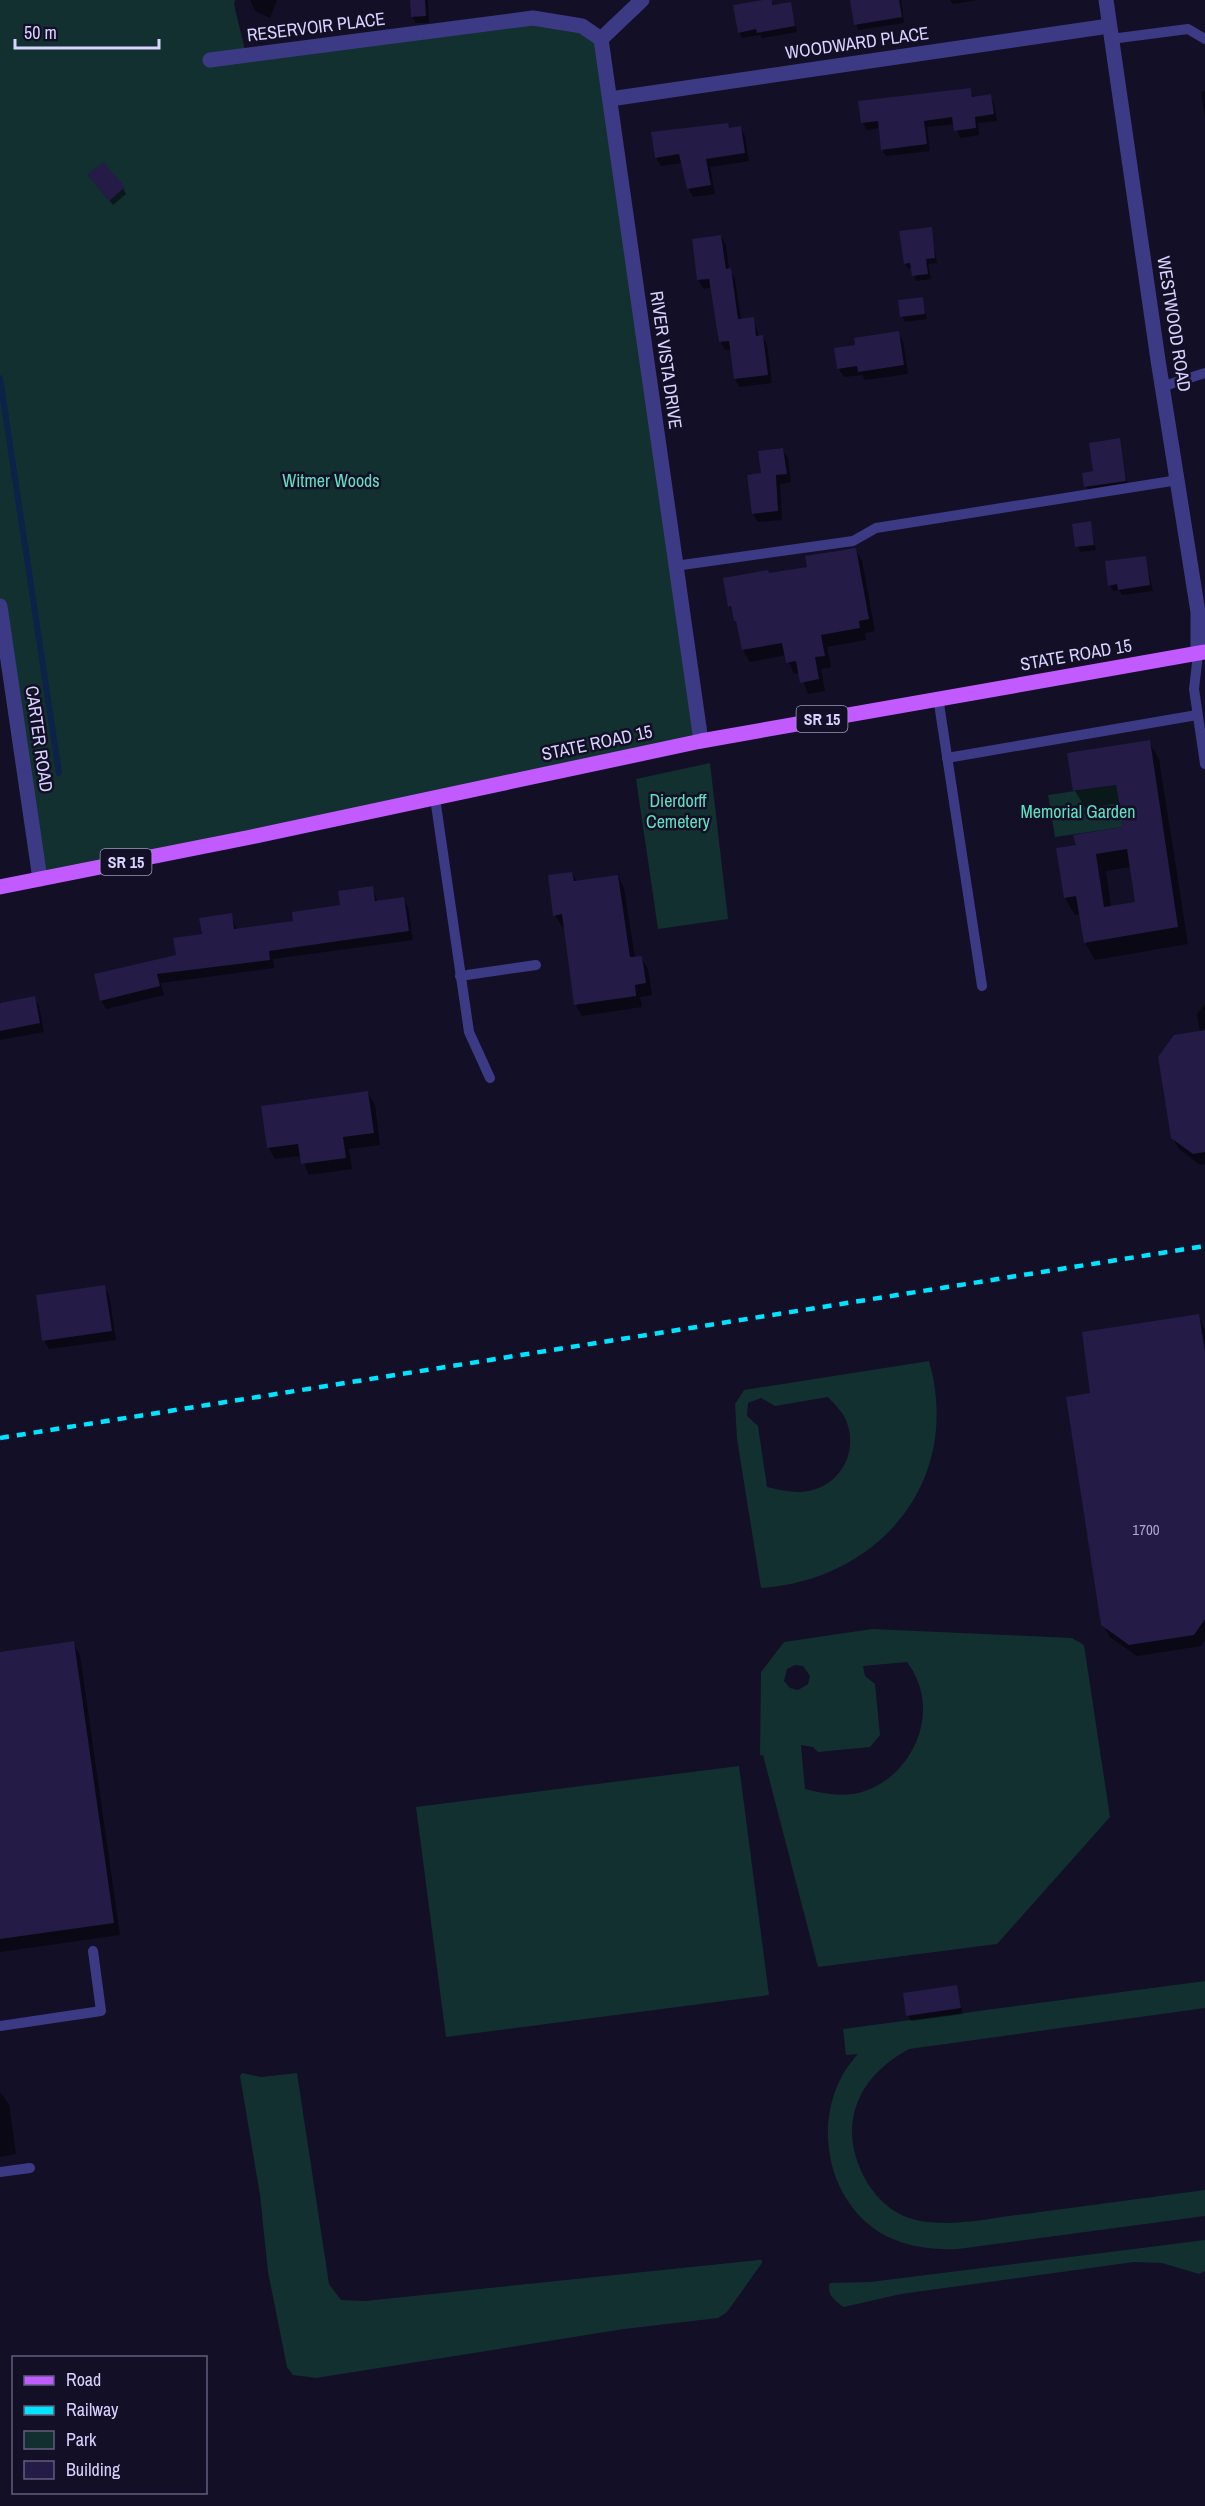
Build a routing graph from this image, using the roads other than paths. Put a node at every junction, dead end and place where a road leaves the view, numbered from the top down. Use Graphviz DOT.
graph roads {
  1 [pos="642,0"];
  2 [pos="1106,0"];
  3 [pos="1110,32"];
  4 [pos="601,39"];
  5 [pos="1205,39"];
  6 [pos="210,60"];
  7 [pos="610,99"];
  8 [pos="1205,373"];
  9 [pos="1164,386"];
  10 [pos="1178,480"];
  11 [pos="675,566"];
  12 [pos="0,606"];
  13 [pos="1201,653"];
  14 [pos="938,697"];
  15 [pos="1197,715"];
  16 [pos="701,741"];
  17 [pos="947,758"];
  18 [pos="1205,764"];
  19 [pos="435,798"];
  20 [pos="40,879"];
  21 [pos="0,887"];
  22 [pos="536,965"];
  23 [pos="460,976"];
  24 [pos="982,986"];
  25 [pos="490,1078"];
  26 [pos="93,1951"];
  27 [pos="0,2026"];
  28 [pos="30,2168"];
  29 [pos="0,2172"];
  1 -- 4 [label="street"];
  2 -- 3 [label="street, WESTWOOD ROAD"];
  3 -- 5 [label="lane"];
  3 -- 7 [label="street, WOODWARD PLACE"];
  3 -- 9 [label="street, WESTWOOD ROAD"];
  4 -- 6 [label="street, RESERVOIR PLACE"];
  4 -- 7 [label="street, RIVER VISTA DRIVE"];
  7 -- 11 [label="street, RIVER VISTA DRIVE"];
  8 -- 9 [label="lane"];
  9 -- 10 [label="street, WESTWOOD ROAD"];
  10 -- 11 [label="lane"];
  10 -- 13 [label="street, WESTWOOD ROAD"];
  11 -- 16 [label="street, RIVER VISTA DRIVE"];
  12 -- 20 [label="street, CARTER ROAD"];
  13 -- 14 [label="main road, STATE ROAD 15 / SR 15"];
  13 -- 15 [label="lane"];
  14 -- 16 [label="main road, STATE ROAD 15 / SR 15"];
  14 -- 17 [label="lane"];
  15 -- 17 [label="lane"];
  15 -- 18 [label="lane"];
  16 -- 19 [label="main road, STATE ROAD 15 / SR 15"];
  17 -- 24 [label="lane"];
  19 -- 20 [label="main road, STATE ROAD 15 / SR 15"];
  19 -- 23 [label="lane"];
  20 -- 21 [label="main road, STATE ROAD 15 / SR 15"];
  22 -- 23 [label="lane"];
  23 -- 25 [label="lane"];
  26 -- 27 [label="lane"];
  28 -- 29 [label="lane"];
}
